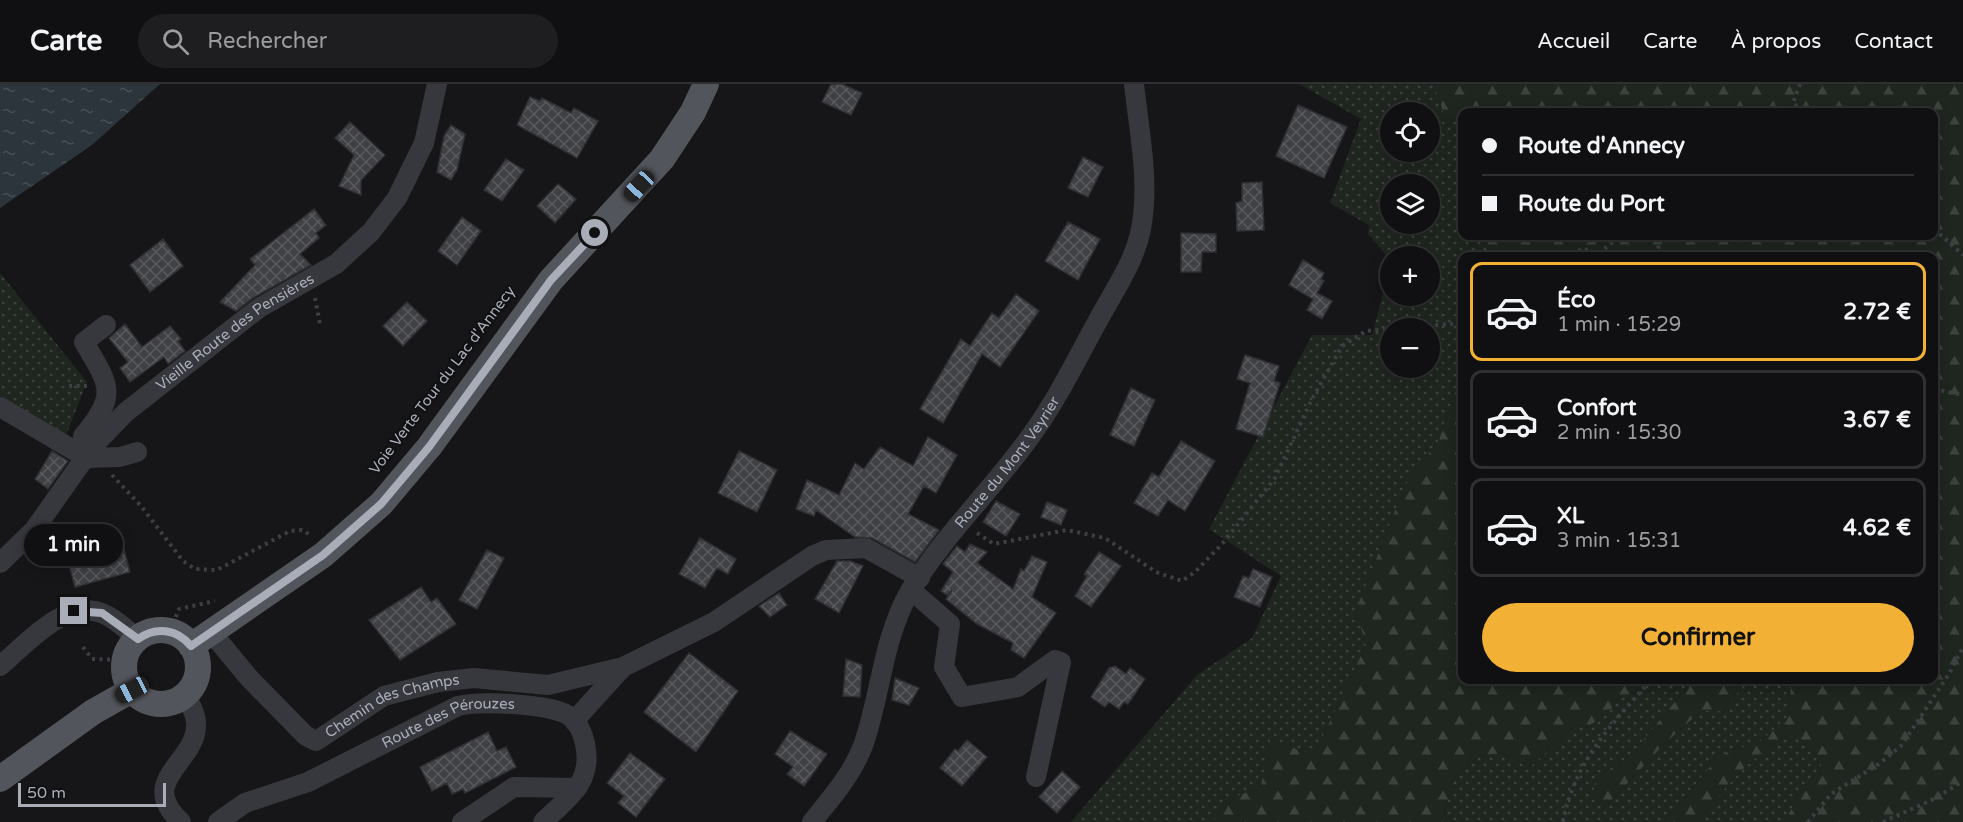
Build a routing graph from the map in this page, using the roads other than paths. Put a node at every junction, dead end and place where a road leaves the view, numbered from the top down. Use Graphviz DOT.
graph roads {
  1 [pos="437,84"];
  2 [pos="706,84"];
  3 [pos="1134,84"];
  4 [pos="106,325"];
  5 [pos="0,407"];
  6 [pos="90,451"];
  7 [pos="138,452"];
  8 [pos="0,563"];
  9 [pos="916,584"];
  10 [pos="201,639"];
  11 [pos="131,649"];
  12 [pos="0,666"];
  13 [pos="623,667"];
  14 [pos="132,690"];
  15 [pos="186,695"];
  16 [pos="574,721"];
  17 [pos="1036,777"];
  18 [pos="0,779"];
  19 [pos="577,788"];
  20 [pos="181,822"];
  21 [pos="218,822"];
  22 [pos="462,822"];
  23 [pos="543,822"];
  24 [pos="812,822"];
  1 -- 6 [label="street, Vieille Route des Pensières"];
  2 -- 10 [label="main road"];
  3 -- 9 [label="street, Route du Mont Veyrier"];
  4 -- 6 [label="street"];
  5 -- 6 [label="street"];
  6 -- 7 [label="street"];
  6 -- 8 [label="street, Vieille Route des Pensières"];
  9 -- 13 [label="street, Chemin des Champs"];
  9 -- 17 [label="street, Chemin des Champs"];
  9 -- 24 [label="street, Route du Mont Veyrier"];
  10 -- 11 [label="main road"];
  10 -- 13 [label="street, Chemin des Champs"];
  10 -- 15 [label="main road"];
  11 -- 12 [label="street"];
  11 -- 14 [label="main road"];
  13 -- 16 [label="street, Chemin des Champs"];
  14 -- 15 [label="main road"];
  14 -- 18 [label="main road"];
  15 -- 20 [label="street"];
  16 -- 19 [label="street"];
  16 -- 21 [label="street, Route des Pérouzes"];
  19 -- 22 [label="street"];
  19 -- 23 [label="street"];
}
